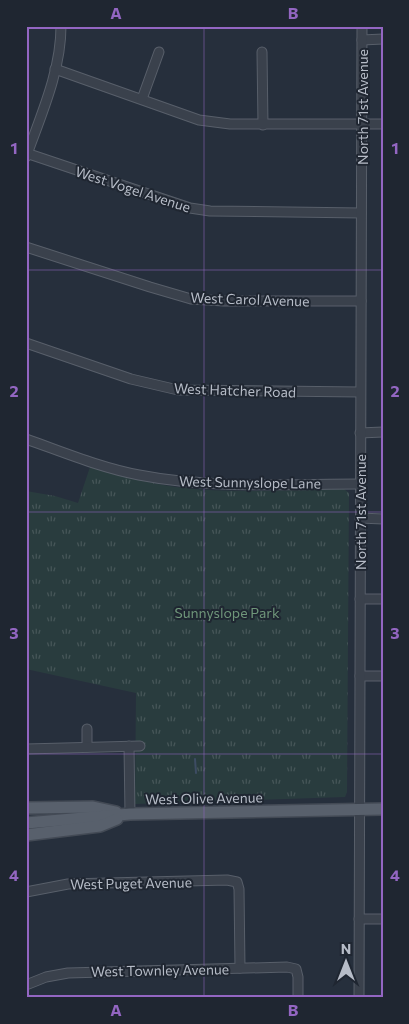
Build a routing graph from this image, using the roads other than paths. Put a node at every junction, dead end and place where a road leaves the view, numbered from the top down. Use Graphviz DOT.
graph roads {
  1 [pos="61,26"];
  2 [pos="362,26"];
  3 [pos="383,39"];
  4 [pos="362,40"];
  5 [pos="158,52"];
  6 [pos="262,52"];
  7 [pos="55,69"];
  8 [pos="142,99"];
  9 [pos="362,124"];
  10 [pos="383,124"];
  11 [pos="263,125"];
  12 [pos="27,155"];
  13 [pos="362,213"];
  14 [pos="26,247"];
  15 [pos="361,301"];
  16 [pos="26,343"];
  17 [pos="360,392"];
  18 [pos="383,432"];
  19 [pos="360,433"];
  20 [pos="26,439"];
  21 [pos="360,484"];
  22 [pos="360,518"];
  23 [pos="383,519"];
  24 [pos="383,598"];
  25 [pos="360,599"];
  26 [pos="360,676"];
  27 [pos="383,676"];
  28 [pos="87,729"];
  29 [pos="129,746"];
  30 [pos="140,746"];
  31 [pos="87,747"];
  32 [pos="26,749"];
  33 [pos="26,808"];
  34 [pos="360,810"];
  35 [pos="383,810"];
  36 [pos="130,814"];
  37 [pos="26,823"];
  38 [pos="26,835"];
  39 [pos="26,892"];
  40 [pos="359,919"];
  41 [pos="383,919"];
  42 [pos="240,968"];
  43 [pos="26,985"];
  44 [pos="298,998"];
  45 [pos="359,998"];
  1 -- 7 [label="street"];
  2 -- 4 [label="street, North 71st Avenue"];
  3 -- 4 [label="street"];
  4 -- 9 [label="street, North 71st Avenue"];
  5 -- 8 [label="street"];
  6 -- 11 [label="street"];
  7 -- 8 [label="street"];
  7 -- 12 [label="street"];
  8 -- 11 [label="street"];
  9 -- 10 [label="street"];
  9 -- 11 [label="street"];
  9 -- 13 [label="street, North 71st Avenue"];
  12 -- 13 [label="street, West Vogel Avenue"];
  13 -- 15 [label="street, North 71st Avenue"];
  14 -- 15 [label="street, West Carol Avenue"];
  15 -- 17 [label="street, North 71st Avenue"];
  16 -- 17 [label="street, West Hatcher Road"];
  17 -- 19 [label="street, North 71st Avenue"];
  18 -- 19 [label="street"];
  19 -- 21 [label="street, North 71st Avenue"];
  20 -- 21 [label="street, West Sunnyslope Lane"];
  21 -- 22 [label="street, North 71st Avenue"];
  22 -- 23 [label="street"];
  22 -- 25 [label="street, North 71st Avenue"];
  24 -- 25 [label="street"];
  25 -- 26 [label="street, North 71st Avenue"];
  26 -- 27 [label="street"];
  26 -- 34 [label="street, North 71st Avenue"];
  28 -- 31 [label="street"];
  29 -- 30 [label="street"];
  29 -- 31 [label="street"];
  29 -- 36 [label="street"];
  31 -- 32 [label="street"];
  33 -- 36 [label="main road"];
  34 -- 35 [label="main road, West Olive Avenue"];
  34 -- 36 [label="main road, West Olive Avenue"];
  34 -- 40 [label="street, North 71st Avenue"];
  36 -- 37 [label="main road, West Olive Avenue"];
  36 -- 38 [label="main road"];
  39 -- 42 [label="street, West Puget Avenue"];
  40 -- 41 [label="street"];
  40 -- 45 [label="street, North 71st Avenue"];
  42 -- 43 [label="street, West Townley Avenue"];
  42 -- 44 [label="street, West Townley Avenue"];
}
